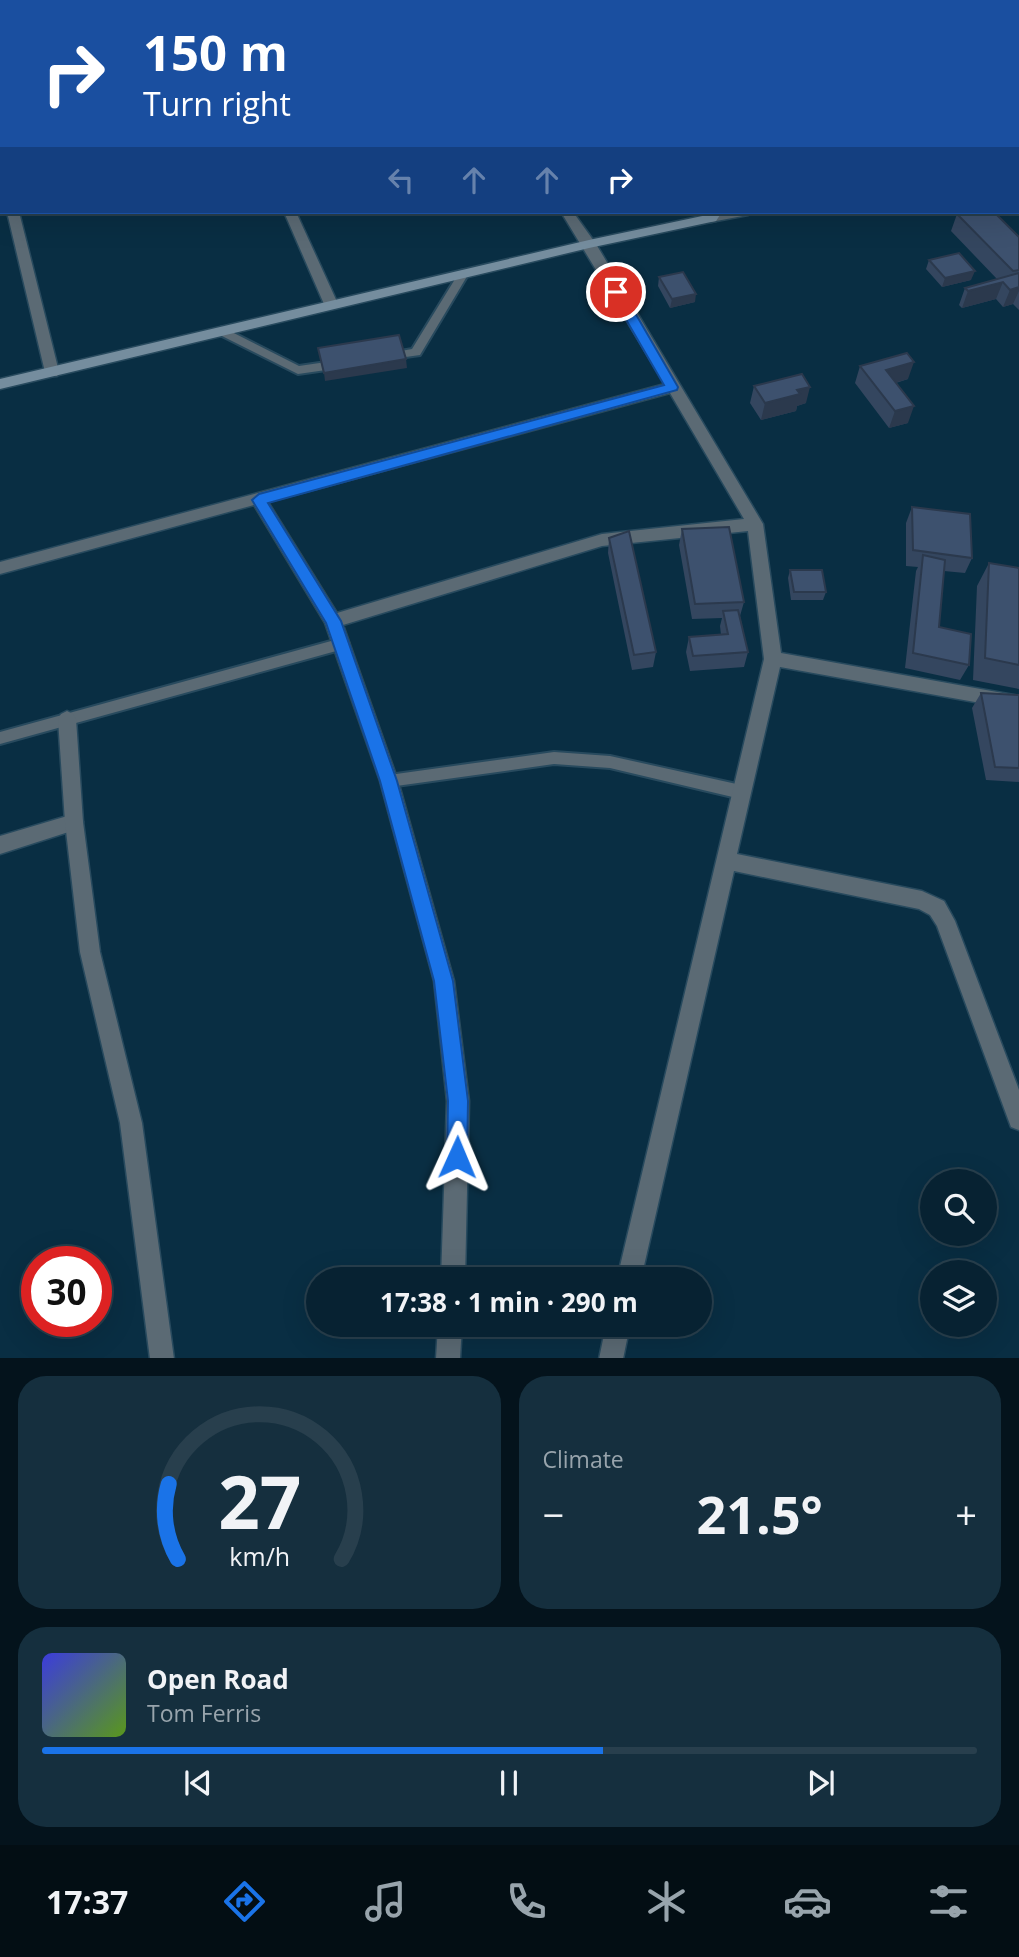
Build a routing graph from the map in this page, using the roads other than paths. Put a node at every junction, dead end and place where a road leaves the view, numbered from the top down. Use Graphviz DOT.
graph roads {
  1 [pos="13,214"];
  2 [pos="291,214"];
  3 [pos="568,214"];
  4 [pos="672,214"];
  5 [pos="713,215"];
  6 [pos="660,229"];
  7 [pos="589,244"];
  8 [pos="464,273"];
  9 [pos="331,304"];
  10 [pos="222,331"];
  11 [pos="377,358"];
  12 [pos="350,362"];
  13 [pos="51,372"];
  14 [pos="0,384"];
  15 [pos="672,387"];
  16 [pos="259,500"];
  17 [pos="755,524"];
  18 [pos="0,569"];
  19 [pos="333,621"];
  20 [pos="342,644"];
  21 [pos="773,659"];
  22 [pos="1019,703"];
  23 [pos="67,719"];
  24 [pos="0,738"];
  25 [pos="389,781"];
  26 [pos="741,792"];
  27 [pos="74,822"];
  28 [pos="0,845"];
  29 [pos="725,860"];
  30 [pos="1019,1119"];
  31 [pos="453,1267"];
  32 [pos="632,1267"];
  33 [pos="449,1337"];
  34 [pos="616,1337"];
  35 [pos="162,1358"];
  36 [pos="447,1358"];
  37 [pos="611,1358"];
  1 -- 13 [label="street"];
  2 -- 9 [label="street"];
  3 -- 7 [label="street"];
  4 -- 6 [label="main road"];
  5 -- 6 [label="main road"];
  6 -- 7 [label="main road"];
  7 -- 8 [label="main road"];
  7 -- 15 [label="street"];
  8 -- 9 [label="main road"];
  8 -- 11 [label="lane"];
  9 -- 10 [label="main road"];
  10 -- 12 [label="lane"];
  10 -- 13 [label="main road"];
  13 -- 14 [label="main road"];
  15 -- 16 [label="street"];
  15 -- 17 [label="street"];
  16 -- 18 [label="street"];
  16 -- 19 [label="street"];
  17 -- 19 [label="street"];
  17 -- 21 [label="street"];
  19 -- 20 [label="street"];
  20 -- 23 [label="lane"];
  20 -- 25 [label="street"];
  21 -- 22 [label="street"];
  21 -- 26 [label="street"];
  23 -- 24 [label="lane"];
  23 -- 27 [label="street"];
  25 -- 26 [label="lane"];
  25 -- 31 [label="street"];
  26 -- 29 [label="street"];
  27 -- 28 [label="street"];
  27 -- 35 [label="street"];
  29 -- 30 [label="street"];
  29 -- 32 [label="street"];
  33 -- 36 [label="street"];
  34 -- 37 [label="street"];
}
